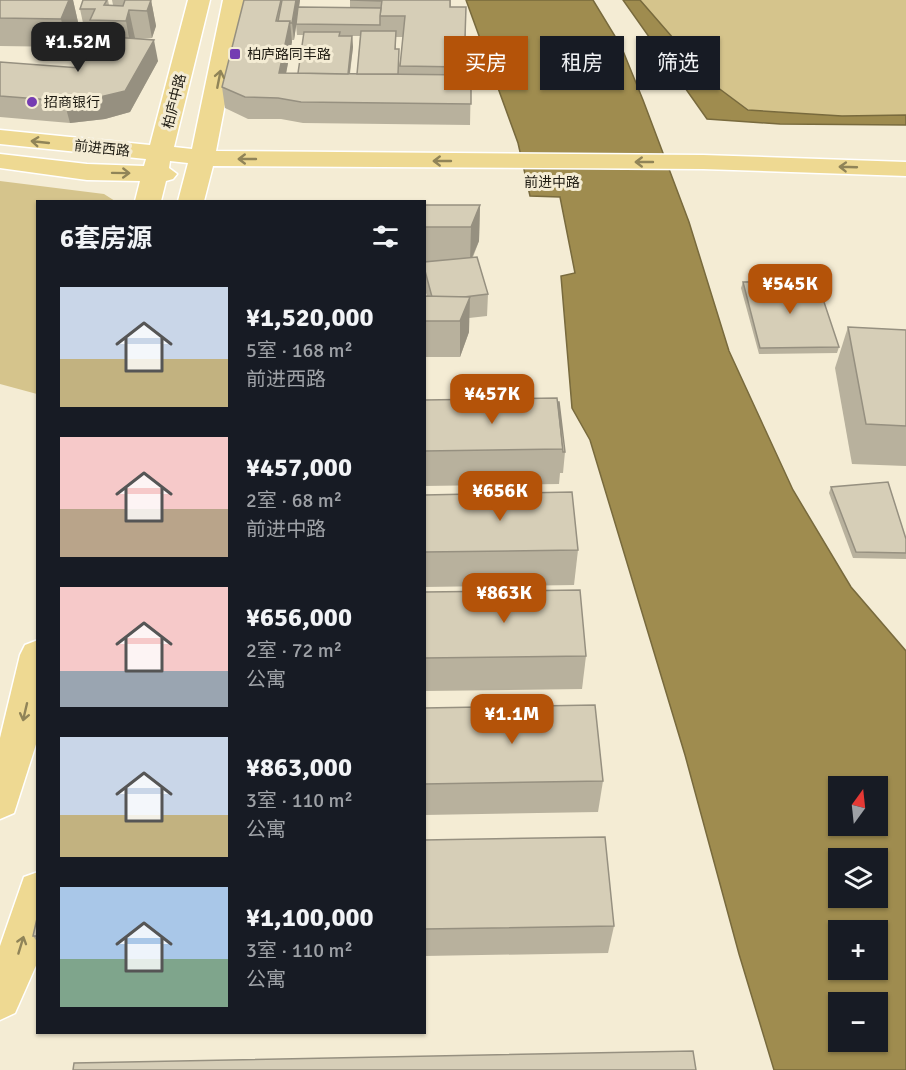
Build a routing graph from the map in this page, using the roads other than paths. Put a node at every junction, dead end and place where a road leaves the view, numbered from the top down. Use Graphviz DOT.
graph roads {
  1 [pos="199,0"];
  2 [pos="234,0"];
  3 [pos="0,137"];
  4 [pos="0,161"];
  5 [pos="159,164"];
  6 [pos="906,169"];
  7 [pos="701,172"];
  8 [pos="197,179"];
  9 [pos="906,190"];
  10 [pos="148,200"];
  11 [pos="36,664"];
  12 [pos="0,801"];
  13 [pos="36,897"];
  14 [pos="0,998"];
  1 -- 5 [label="main road, 柏庐中路"];
  8 -- 2 [label="main road, one-way"];
  5 -- 3 [label="main road, 前进西路, one-way"];
  4 -- 5 [label="main road, 前进西路, one-way"];
  5 -- 8 [label="main road, 前进西路"];
  5 -- 10 [label="main road, 柏庐中路"];
  6 -- 7 [label="main road, 前进中路, one-way"];
  7 -- 8 [label="main road, 前进中路"];
  7 -- 8 [label="main road, 前进中路, one-way"];
  7 -- 9 [label="main road, 前进中路"];
  11 -- 12 [label="main road, one-way"];
  14 -- 13 [label="main road, one-way"];
}
